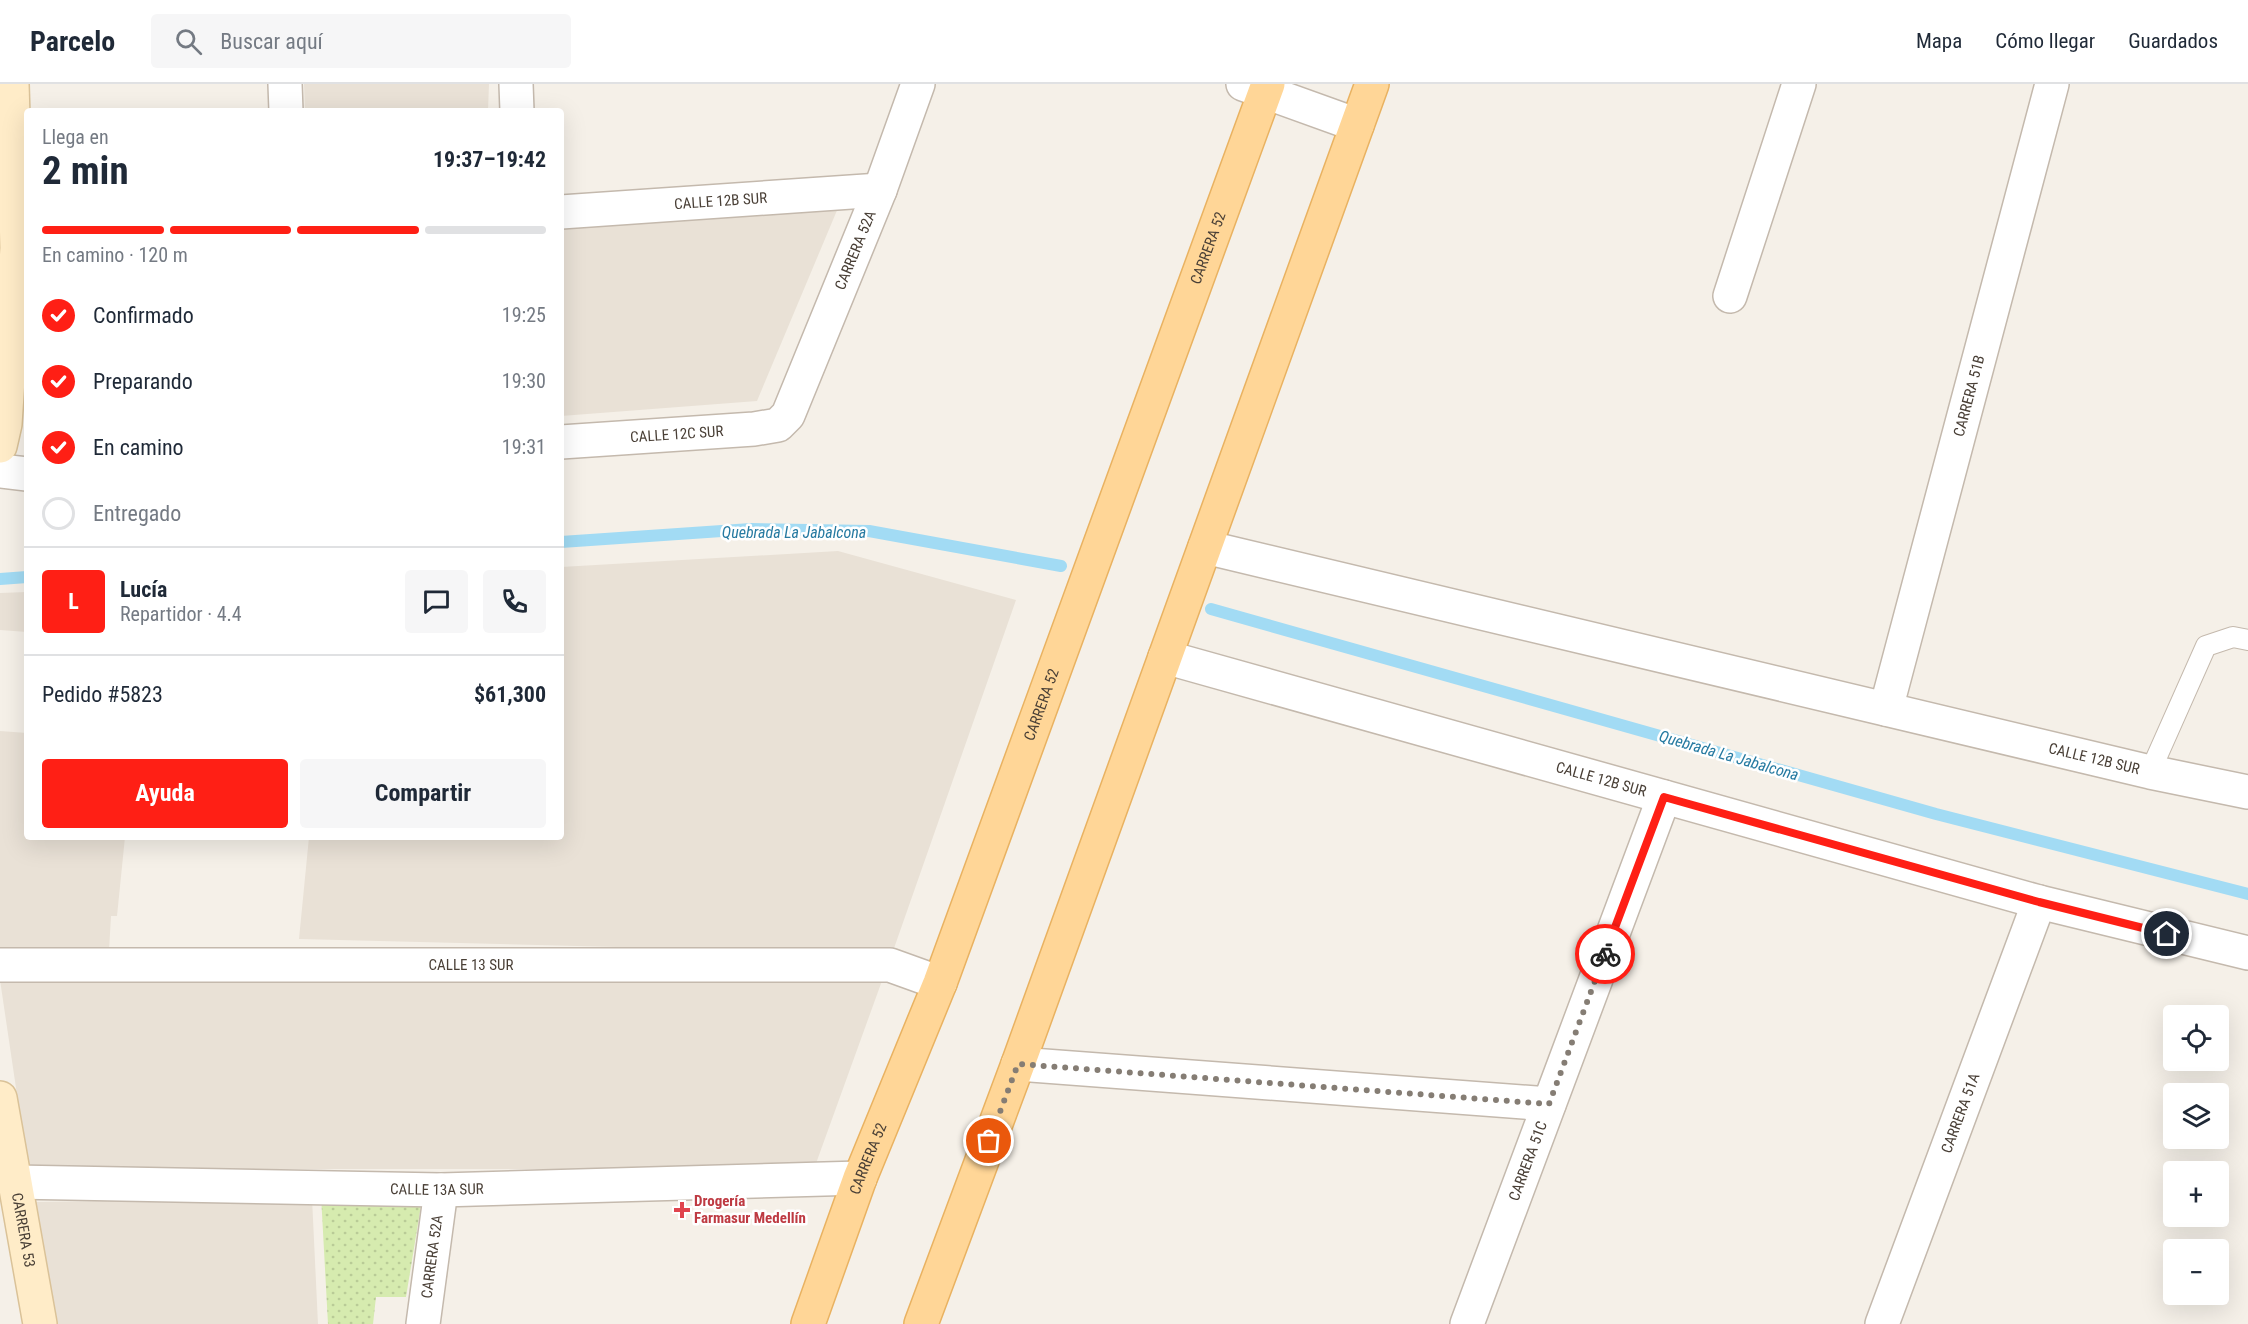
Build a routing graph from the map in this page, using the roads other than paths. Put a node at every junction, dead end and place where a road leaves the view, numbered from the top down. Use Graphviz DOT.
graph roads {
  1 [pos="12,84"];
  2 [pos="285,84"];
  3 [pos="516,84"];
  4 [pos="918,84"];
  5 [pos="1372,84"];
  6 [pos="1799,84"];
  7 [pos="2052,84"];
  8 [pos="1259,87"];
  9 [pos="286,108"];
  10 [pos="517,108"];
  11 [pos="1357,125"];
  12 [pos="880,190"];
  13 [pos="564,212"];
  14 [pos="15,247"];
  15 [pos="1730,296"];
  16 [pos="788,415"];
  17 [pos="564,442"];
  18 [pos="0,446"];
  19 [pos="0,471"];
  20 [pos="24,474"];
  21 [pos="1205,547"];
  22 [pos="2248,640"];
  23 [pos="1166,657"];
  24 [pos="1886,709"];
  25 [pos="2150,772"];
  26 [pos="2248,792"];
  27 [pos="1664,797"];
  28 [pos="2039,902"];
  29 [pos="2248,953"];
  30 [pos="0,965"];
  31 [pos="940,983"];
  32 [pos="1018,1064"];
  33 [pos="0,1098"];
  34 [pos="1549,1104"];
  35 [pos="3,1138"];
  36 [pos="860,1178"];
  37 [pos="14,1182"];
  38 [pos="441,1190"];
  39 [pos="40,1324"];
  40 [pos="423,1324"];
  41 [pos="808,1324"];
  42 [pos="921,1324"];
  43 [pos="1467,1324"];
  44 [pos="1882,1324"];
  1 -- 14 [label="street"];
  2 -- 9 [label="street"];
  3 -- 10 [label="street"];
  4 -- 12 [label="street, CARRERA 52A"];
  5 -- 11 [label="main road"];
  6 -- 15 [label="street"];
  7 -- 24 [label="street, CARRERA 51B"];
  8 -- 11 [label="street"];
  8 -- 31 [label="main road, CARRERA 52"];
  11 -- 21 [label="main road"];
  12 -- 13 [label="street, CALLE 12B SUR"];
  12 -- 16 [label="street, CARRERA 52A"];
  14 -- 18 [label="street"];
  16 -- 17 [label="street, CALLE 12C SUR"];
  19 -- 20 [label="street"];
  21 -- 23 [label="main road"];
  21 -- 24 [label="street, CALLE 12B SUR"];
  22 -- 25 [label="lane"];
  23 -- 27 [label="street, CALLE 12B SUR"];
  23 -- 32 [label="main road"];
  24 -- 25 [label="street, CALLE 12B SUR"];
  25 -- 26 [label="street, CALLE 12B SUR"];
  27 -- 28 [label="street, CALLE 12B SUR"];
  27 -- 34 [label="street, CARRERA 51C"];
  28 -- 29 [label="street, CALLE 12B SUR"];
  28 -- 44 [label="street, CARRERA 51A"];
  30 -- 31 [label="street, CALLE 13 SUR"];
  31 -- 36 [label="main road, CARRERA 52"];
  32 -- 34 [label="street"];
  32 -- 42 [label="main road"];
  33 -- 35 [label="street, CARRERA 53"];
  34 -- 43 [label="street, CARRERA 51C"];
  35 -- 37 [label="street, CARRERA 53"];
  36 -- 38 [label="street, CALLE 13A SUR"];
  36 -- 41 [label="main road, CARRERA 52"];
  37 -- 38 [label="street, CALLE 13A SUR"];
  37 -- 39 [label="street, CARRERA 53"];
  38 -- 40 [label="street, CARRERA 52A"];
}
